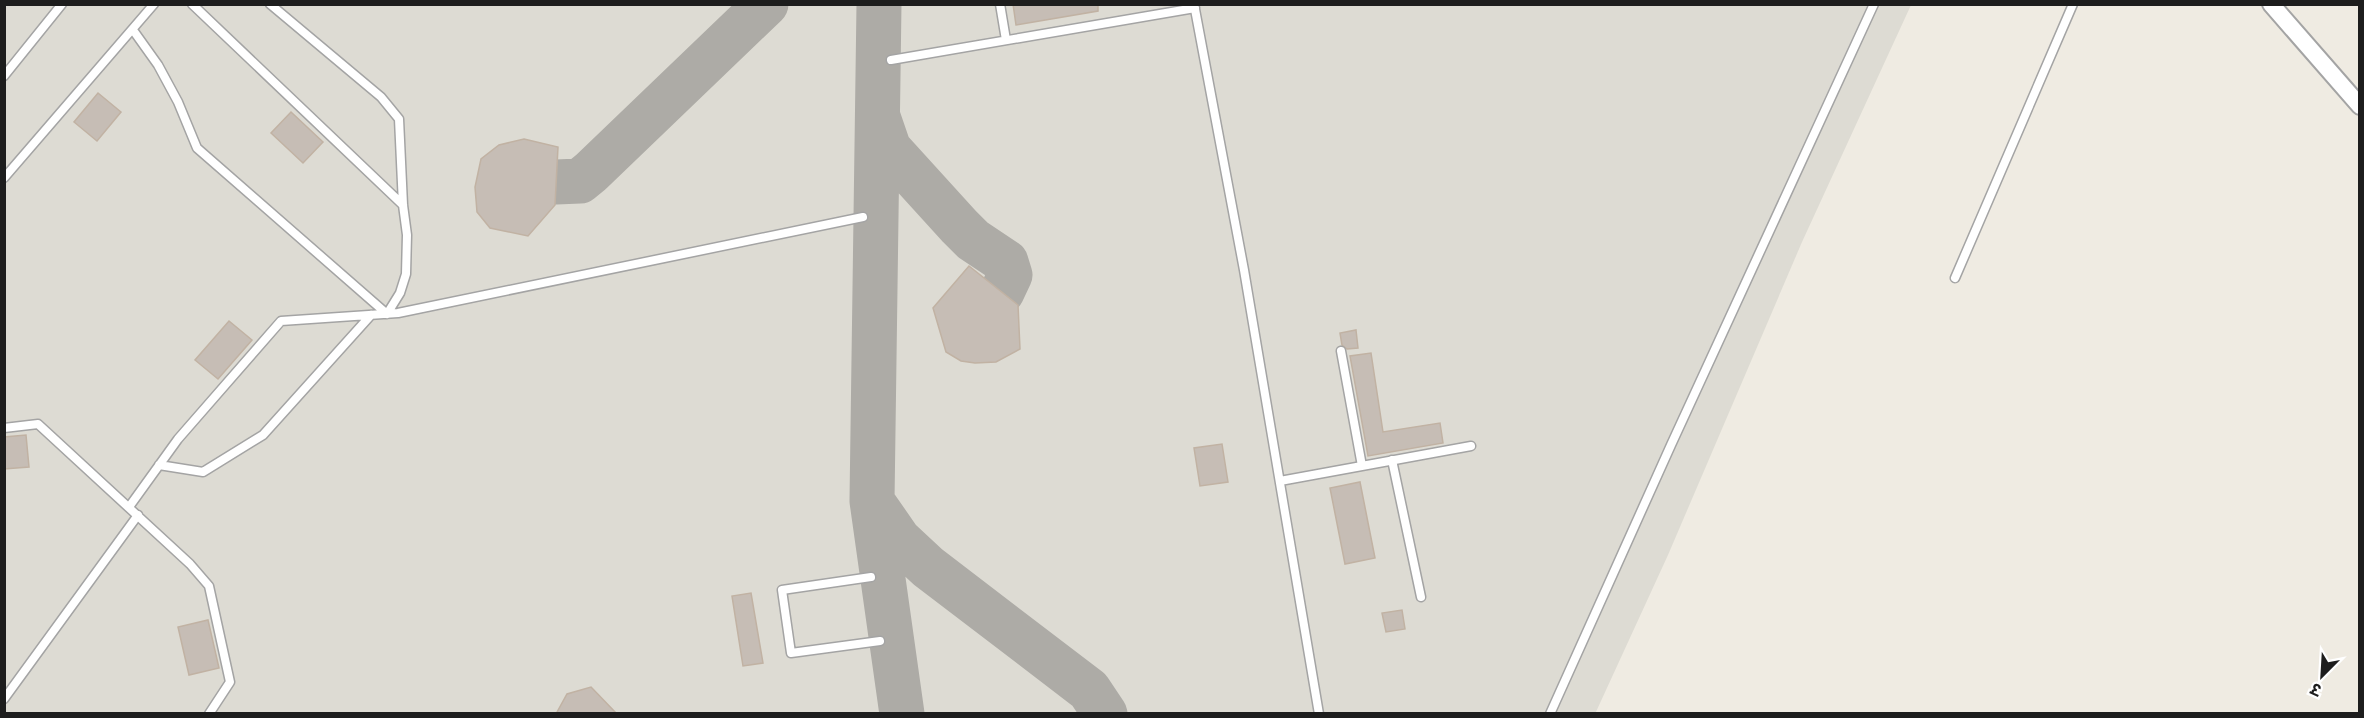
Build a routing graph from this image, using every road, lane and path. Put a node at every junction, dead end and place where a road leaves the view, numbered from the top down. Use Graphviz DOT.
graph roads {
  1 [pos="62,4"];
  2 [pos="154,4"];
  3 [pos="192,4"];
  4 [pos="270,4"];
  5 [pos="1000,4"];
  6 [pos="1874,4"];
  7 [pos="2073,4"];
  8 [pos="2271,4"];
  9 [pos="1195,6"];
  10 [pos="133,30"];
  11 [pos="1006,40"];
  12 [pos="891,60"];
  13 [pos="4,76"];
  14 [pos="2360,106"];
  15 [pos="4,178"];
  16 [pos="403,205"];
  17 [pos="863,217"];
  18 [pos="1955,278"];
  19 [pos="387,314"];
  20 [pos="371,315"];
  21 [pos="1341,351"];
  22 [pos="4,428"];
  23 [pos="1471,446"];
  24 [pos="1392,460"];
  25 [pos="159,465"];
  26 [pos="1362,466"];
  27 [pos="1280,481"];
  28 [pos="129,507"];
  29 [pos="138,515"];
  30 [pos="871,577"];
  31 [pos="1421,597"];
  32 [pos="880,641"];
  33 [pos="4,699"];
  34 [pos="209,714"];
  35 [pos="1319,714"];
  36 [pos="1550,714"];
  1 -- 13 [label="lane"];
  2 -- 10 [label="lane"];
  3 -- 16 [label="lane"];
  4 -- 16 [label="lane"];
  5 -- 11 [label="lane"];
  6 -- 36 [label="lane"];
  7 -- 18 [label="lane"];
  8 -- 14 [label="street"];
  9 -- 11 [label="lane"];
  9 -- 27 [label="lane"];
  10 -- 15 [label="lane"];
  10 -- 19 [label="lane"];
  11 -- 12 [label="lane"];
  16 -- 19 [label="lane"];
  17 -- 19 [label="lane"];
  19 -- 20 [label="lane"];
  20 -- 25 [label="lane"];
  20 -- 25 [label="lane"];
  21 -- 26 [label="lane"];
  22 -- 28 [label="lane"];
  23 -- 24 [label="lane"];
  24 -- 26 [label="lane"];
  24 -- 31 [label="lane"];
  25 -- 28 [label="lane"];
  26 -- 27 [label="lane"];
  27 -- 35 [label="lane"];
  28 -- 29 [label="lane"];
  29 -- 33 [label="lane"];
  29 -- 34 [label="lane"];
  30 -- 32 [label="lane"];
}
